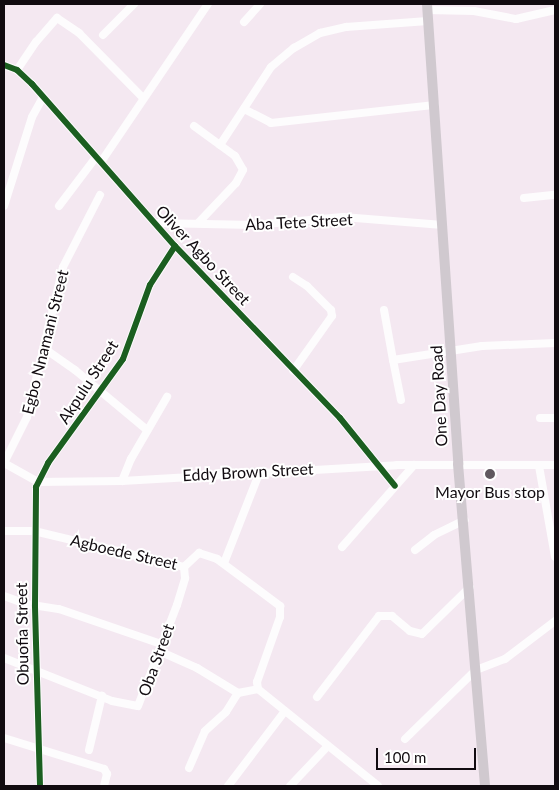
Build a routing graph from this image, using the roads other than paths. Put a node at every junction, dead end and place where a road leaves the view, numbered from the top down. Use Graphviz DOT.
graph roads {
  1 [pos="134,4"];
  2 [pos="208,4"];
  3 [pos="260,4"];
  4 [pos="427,7"];
  5 [pos="555,10"];
  6 [pos="428,21"];
  7 [pos="244,22"];
  8 [pos="103,35"];
  9 [pos="4,65"];
  10 [pos="17,70"];
  11 [pos="43,97"];
  12 [pos="143,98"];
  13 [pos="435,105"];
  14 [pos="244,109"];
  15 [pos="194,126"];
  16 [pos="220,145"];
  17 [pos="98,159"];
  18 [pos="100,195"];
  19 [pos="555,195"];
  20 [pos="524,198"];
  21 [pos="4,206"];
  22 [pos="59,206"];
  23 [pos="199,222"];
  24 [pos="155,223"];
  25 [pos="443,225"];
  26 [pos="175,246"];
  27 [pos="292,277"];
  28 [pos="384,310"];
  29 [pos="555,343"];
  30 [pos="45,348"];
  31 [pos="451,349"];
  32 [pos="393,360"];
  33 [pos="293,371"];
  34 [pos="100,391"];
  35 [pos="167,398"];
  36 [pos="401,400"];
  37 [pos="540,418"];
  38 [pos="555,418"];
  39 [pos="147,430"];
  40 [pos="4,463"];
  41 [pos="458,464"];
  42 [pos="381,465"];
  43 [pos="414,465"];
  44 [pos="555,465"];
  45 [pos="539,466"];
  46 [pos="260,471"];
  47 [pos="39,479"];
  48 [pos="122,481"];
  49 [pos="395,486"];
  50 [pos="465,520"];
  51 [pos="4,531"];
  52 [pos="34,531"];
  53 [pos="342,547"];
  54 [pos="415,550"];
  55 [pos="555,557"];
  56 [pos="224,563"];
  57 [pos="184,567"];
  58 [pos="470,587"];
  59 [pos="4,596"];
  60 [pos="35,605"];
  61 [pos="555,621"];
  62 [pos="160,647"];
  63 [pos="4,658"];
  64 [pos="476,670"];
  65 [pos="36,672"];
  66 [pos="258,689"];
  67 [pos="238,693"];
  68 [pos="102,696"];
  69 [pos="317,697"];
  70 [pos="285,711"];
  71 [pos="4,738"];
  72 [pos="405,739"];
  73 [pos="328,746"];
  74 [pos="39,749"];
  75 [pos="88,750"];
  76 [pos="189,768"];
  77 [pos="40,786"];
  78 [pos="104,786"];
  79 [pos="228,786"];
  80 [pos="290,786"];
  81 [pos="378,786"];
  82 [pos="485,786"];
  1 -- 8 [label="street"];
  2 -- 12 [label="street"];
  3 -- 7 [label="street"];
  4 -- 5 [label="street"];
  4 -- 6 [label="main road, One Day Road"];
  6 -- 13 [label="main road, One Day Road"];
  6 -- 14 [label="street"];
  9 -- 10 [label="street, Oliver Agbo Street"];
  10 -- 11 [label="street, Oliver Agbo Street"];
  10 -- 12 [label="street"];
  11 -- 17 [label="street, Oliver Agbo Street"];
  11 -- 21 [label="street"];
  12 -- 17 [label="street"];
  13 -- 14 [label="street"];
  13 -- 25 [label="main road, One Day Road"];
  14 -- 16 [label="street"];
  15 -- 16 [label="street"];
  16 -- 23 [label="street"];
  17 -- 22 [label="street"];
  17 -- 24 [label="street, Oliver Agbo Street"];
  18 -- 30 [label="street, Egbo Nnamani Street"];
  19 -- 20 [label="street"];
  23 -- 24 [label="street, Aba Tete Street"];
  23 -- 25 [label="street, Aba Tete Street"];
  24 -- 26 [label="street, Oliver Agbo Street"];
  25 -- 31 [label="main road, One Day Road"];
  26 -- 33 [label="street, Oliver Agbo Street"];
  26 -- 34 [label="street, Akpulu Street"];
  27 -- 33 [label="street"];
  28 -- 32 [label="street"];
  29 -- 31 [label="street"];
  30 -- 34 [label="street"];
  30 -- 40 [label="street, Egbo Nnamani Street"];
  31 -- 32 [label="street"];
  31 -- 41 [label="main road, One Day Road"];
  32 -- 36 [label="street"];
  33 -- 42 [label="street, Oliver Agbo Street"];
  34 -- 39 [label="street"];
  34 -- 47 [label="street, Akpulu Street"];
  35 -- 39 [label="street"];
  37 -- 38 [label="street"];
  39 -- 48 [label="street"];
  40 -- 47 [label="street, Eddy Brown Street"];
  41 -- 43 [label="street, Eddy Brown Street"];
  41 -- 45 [label="street, Eddy Brown Street"];
  41 -- 50 [label="main road, One Day Road"];
  42 -- 43 [label="street, Eddy Brown Street"];
  42 -- 46 [label="street, Eddy Brown Street"];
  42 -- 49 [label="street, Oliver Agbo Street"];
  43 -- 49 [label="street"];
  44 -- 45 [label="street, Eddy Brown Street"];
  45 -- 55 [label="street"];
  46 -- 48 [label="street, Eddy Brown Street"];
  46 -- 56 [label="street"];
  47 -- 48 [label="street, Eddy Brown Street"];
  47 -- 52 [label="street, Obuofia Street"];
  49 -- 53 [label="street"];
  50 -- 54 [label="street"];
  50 -- 58 [label="main road, One Day Road"];
  51 -- 52 [label="street, Agboede Street"];
  52 -- 57 [label="street, Agboede Street"];
  52 -- 60 [label="street, Obuofia Street"];
  56 -- 57 [label="street, Agboede Street"];
  56 -- 66 [label="street, Agboede Street"];
  57 -- 62 [label="street, Oba Street"];
  58 -- 64 [label="main road, One Day Road"];
  58 -- 69 [label="street"];
  59 -- 60 [label="street"];
  60 -- 62 [label="street"];
  60 -- 65 [label="street, Obuofia Street"];
  61 -- 64 [label="street"];
  62 -- 67 [label="street"];
  62 -- 68 [label="street, Oba Street"];
  63 -- 65 [label="street, Oba Street"];
  64 -- 72 [label="street"];
  64 -- 82 [label="main road, One Day Road"];
  65 -- 68 [label="street, Oba Street"];
  65 -- 74 [label="street, Obuofia Street"];
  66 -- 67 [label="street"];
  66 -- 70 [label="street"];
  67 -- 76 [label="street"];
  68 -- 75 [label="street"];
  70 -- 73 [label="street"];
  70 -- 79 [label="street"];
  71 -- 74 [label="street"];
  73 -- 80 [label="street"];
  73 -- 81 [label="street"];
  74 -- 77 [label="street, Obuofia Street"];
  74 -- 78 [label="street"];
}
